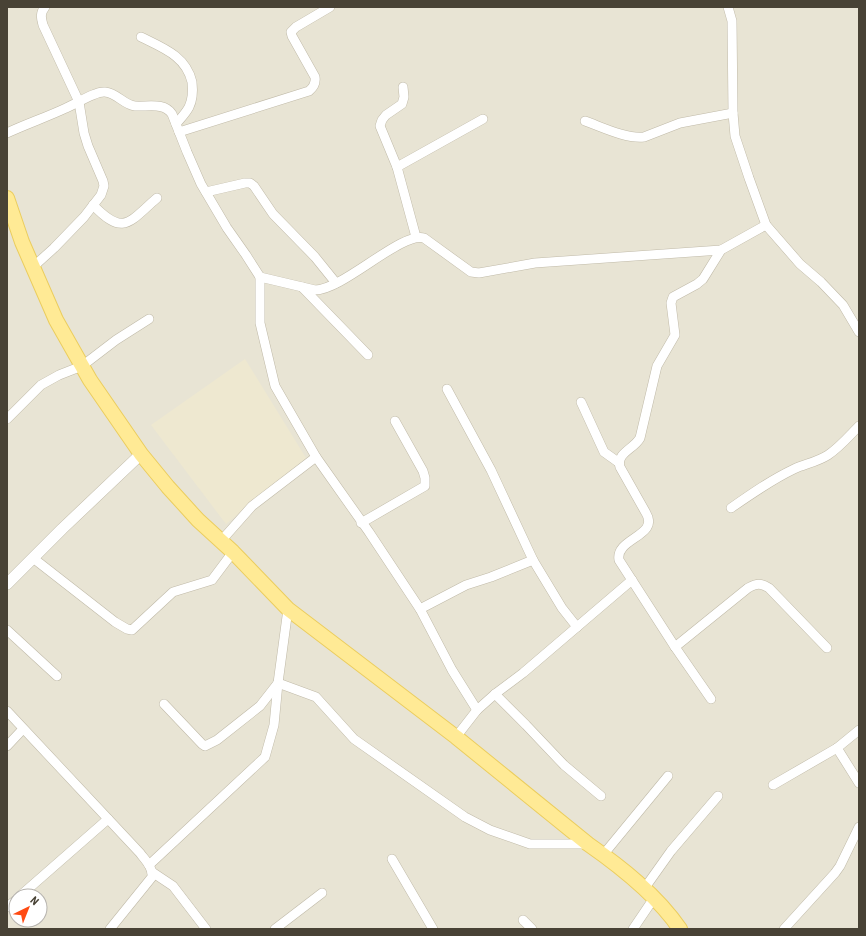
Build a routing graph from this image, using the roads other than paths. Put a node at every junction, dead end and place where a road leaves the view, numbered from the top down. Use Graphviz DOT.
graph roads {
  1 [pos="45,7"];
  2 [pos="330,7"];
  3 [pos="728,7"];
  4 [pos="141,36"];
  5 [pos="403,87"];
  6 [pos="79,102"];
  7 [pos="733,112"];
  8 [pos="483,119"];
  9 [pos="585,121"];
  10 [pos="178,128"];
  11 [pos="7,133"];
  12 [pos="397,167"];
  13 [pos="206,192"];
  14 [pos="7,198"];
  15 [pos="157,198"];
  16 [pos="93,205"];
  17 [pos="766,224"];
  18 [pos="416,237"];
  19 [pos="720,250"];
  20 [pos="33,267"];
  21 [pos="260,277"];
  22 [pos="336,283"];
  23 [pos="301,286"];
  24 [pos="148,319"];
  25 [pos="859,332"];
  26 [pos="368,354"];
  27 [pos="82,366"];
  28 [pos="448,388"];
  29 [pos="580,402"];
  30 [pos="7,419"];
  31 [pos="395,421"];
  32 [pos="859,426"];
  33 [pos="141,454"];
  34 [pos="316,457"];
  35 [pos="618,462"];
  36 [pos="731,508"];
  37 [pos="361,523"];
  38 [pos="221,541"];
  39 [pos="234,552"];
  40 [pos="33,558"];
  41 [pos="533,560"];
  42 [pos="632,580"];
  43 [pos="7,584"];
  44 [pos="288,609"];
  45 [pos="420,609"];
  46 [pos="577,627"];
  47 [pos="7,630"];
  48 [pos="675,647"];
  49 [pos="827,648"];
  50 [pos="58,676"];
  51 [pos="278,683"];
  52 [pos="494,694"];
  53 [pos="711,699"];
  54 [pos="164,704"];
  55 [pos="477,710"];
  56 [pos="7,711"];
  57 [pos="23,728"];
  58 [pos="859,730"];
  59 [pos="456,737"];
  60 [pos="7,746"];
  61 [pos="837,748"];
  62 [pos="668,776"];
  63 [pos="859,783"];
  64 [pos="773,785"];
  65 [pos="601,796"];
  66 [pos="718,796"];
  67 [pos="108,819"];
  68 [pos="859,827"];
  69 [pos="588,844"];
  70 [pos="603,855"];
  71 [pos="392,858"];
  72 [pos="151,869"];
  73 [pos="29,888"];
  74 [pos="322,893"];
  75 [pos="649,893"];
  76 [pos="672,916"];
  77 [pos="524,920"];
  78 [pos="110,929"];
  79 [pos="206,929"];
  80 [pos="275,929"];
  81 [pos="433,929"];
  82 [pos="532,929"];
  83 [pos="633,929"];
  84 [pos="680,929"];
  85 [pos="689,929"];
  86 [pos="784,929"];
  1 -- 6 [label="street"];
  2 -- 10 [label="street"];
  3 -- 7 [label="street"];
  4 -- 10 [label="street"];
  5 -- 12 [label="street"];
  6 -- 10 [label="street"];
  6 -- 11 [label="street"];
  6 -- 16 [label="street"];
  7 -- 9 [label="street"];
  7 -- 17 [label="street"];
  8 -- 12 [label="street"];
  10 -- 13 [label="street"];
  12 -- 18 [label="street"];
  13 -- 21 [label="street"];
  13 -- 22 [label="street"];
  14 -- 20 [label="main road"];
  15 -- 16 [label="street"];
  16 -- 20 [label="street"];
  17 -- 19 [label="street"];
  17 -- 25 [label="street"];
  18 -- 19 [label="street"];
  18 -- 22 [label="street"];
  19 -- 35 [label="street"];
  20 -- 27 [label="main road"];
  21 -- 23 [label="street"];
  21 -- 34 [label="street"];
  22 -- 23 [label="street"];
  23 -- 26 [label="street"];
  24 -- 27 [label="street"];
  27 -- 30 [label="street"];
  27 -- 33 [label="main road"];
  28 -- 41 [label="street"];
  29 -- 35 [label="street"];
  31 -- 37 [label="street"];
  32 -- 36 [label="street"];
  33 -- 38 [label="main road"];
  33 -- 40 [label="street"];
  34 -- 37 [label="street"];
  34 -- 38 [label="street"];
  35 -- 42 [label="street"];
  37 -- 45 [label="street"];
  38 -- 39 [label="main road"];
  39 -- 40 [label="street"];
  39 -- 44 [label="main road"];
  40 -- 43 [label="street"];
  41 -- 45 [label="street"];
  41 -- 46 [label="street"];
  42 -- 46 [label="street"];
  42 -- 48 [label="street"];
  44 -- 51 [label="street"];
  44 -- 59 [label="main road"];
  45 -- 55 [label="street"];
  46 -- 52 [label="street"];
  47 -- 50 [label="street"];
  48 -- 49 [label="street"];
  48 -- 53 [label="street"];
  51 -- 54 [label="street"];
  51 -- 69 [label="street"];
  51 -- 72 [label="street"];
  52 -- 55 [label="street"];
  52 -- 65 [label="street"];
  55 -- 59 [label="street"];
  56 -- 57 [label="street"];
  57 -- 60 [label="street"];
  57 -- 67 [label="street"];
  58 -- 61 [label="street"];
  59 -- 69 [label="main road"];
  61 -- 63 [label="street"];
  61 -- 64 [label="street"];
  62 -- 70 [label="street"];
  66 -- 75 [label="street"];
  67 -- 72 [label="street"];
  67 -- 73 [label="street"];
  68 -- 86 [label="street"];
  69 -- 70 [label="main road"];
  70 -- 75 [label="main road"];
  71 -- 81 [label="street"];
  72 -- 78 [label="street"];
  72 -- 79 [label="street"];
  74 -- 80 [label="street"];
  75 -- 76 [label="main road"];
  75 -- 83 [label="street"];
  76 -- 84 [label="main road"];
  76 -- 85 [label="street"];
  77 -- 82 [label="street"];
}
